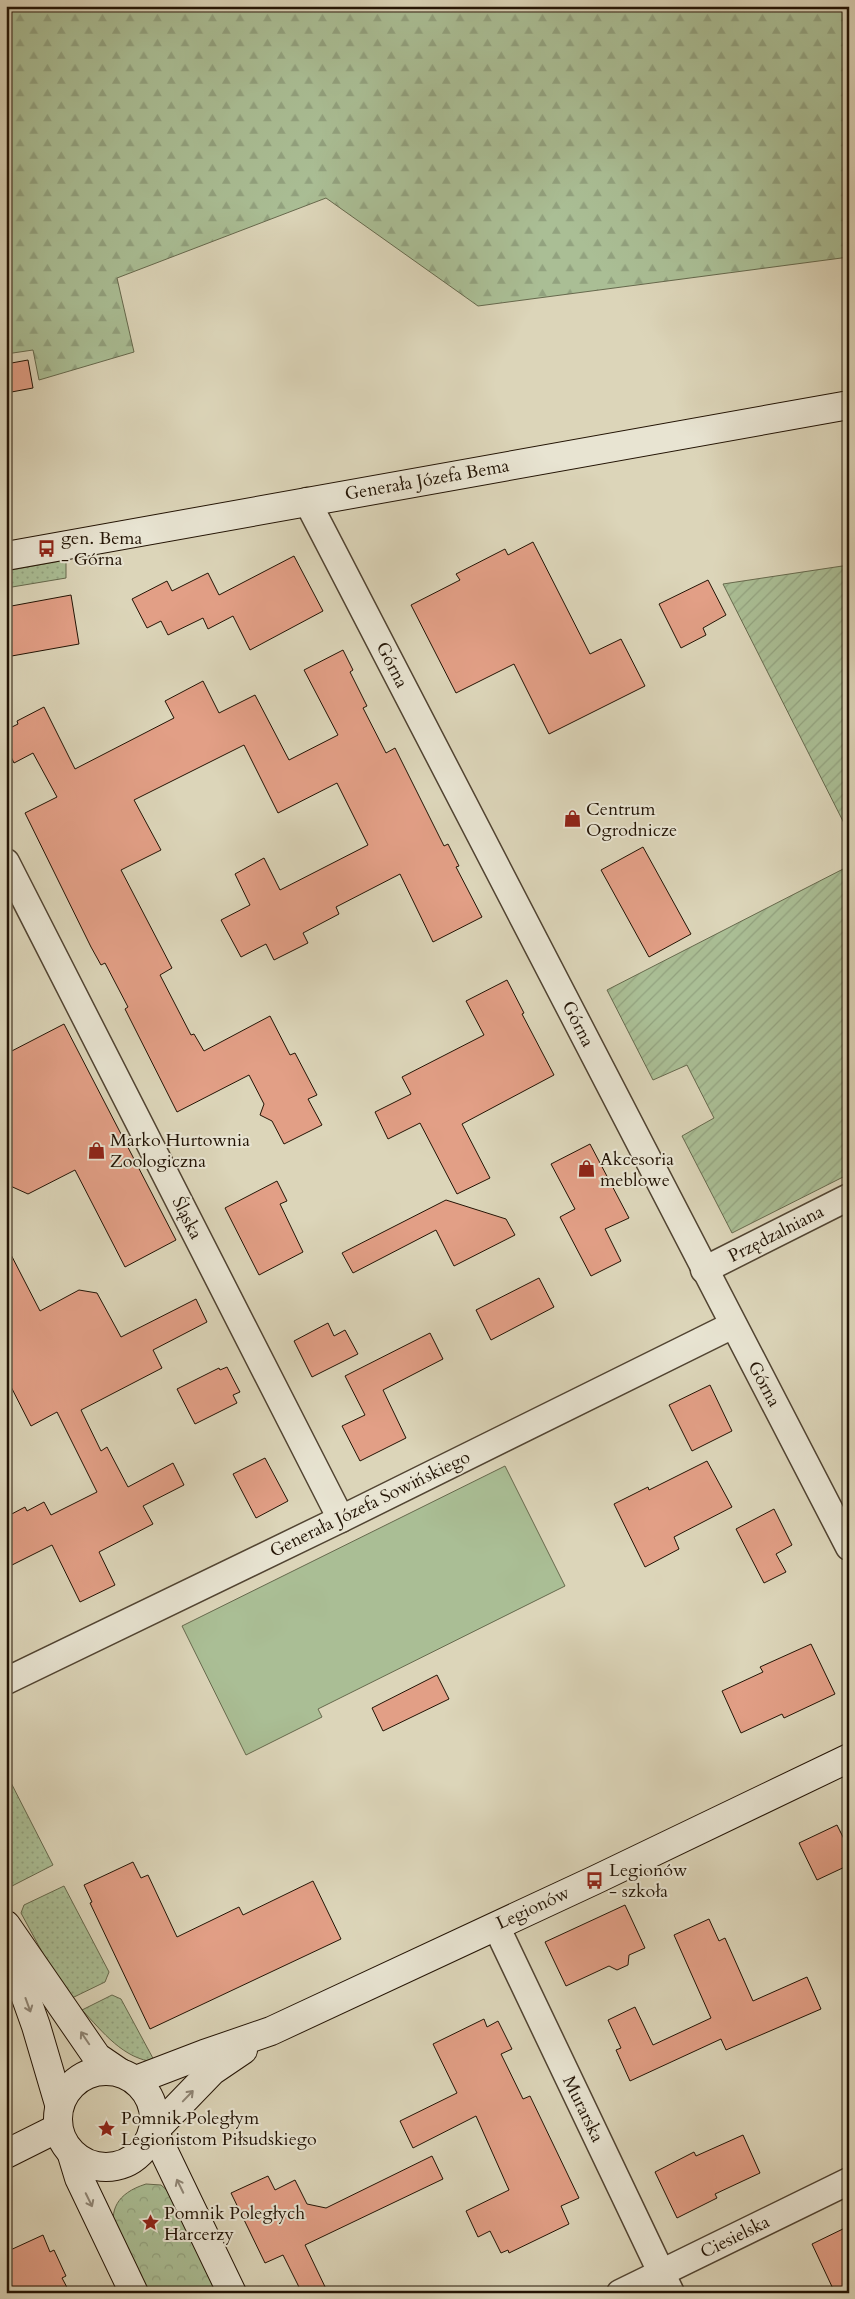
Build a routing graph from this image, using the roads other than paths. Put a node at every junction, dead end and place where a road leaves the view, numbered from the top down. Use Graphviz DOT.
graph roads {
  1 [pos="849,406"];
  2 [pos="307,501"];
  3 [pos="6,556"];
  4 [pos="6,862"];
  5 [pos="849,1197"];
  6 [pos="704,1270"];
  7 [pos="733,1325"];
  8 [pos="341,1519"];
  9 [pos="849,1548"];
  10 [pos="6,1681"];
  11 [pos="849,1758"];
  12 [pos="6,1925"];
  13 [pos="496,1926"];
  14 [pos="6,1942"];
  15 [pos="271,2031"];
  16 [pos="127,2076"];
  17 [pos="59,2116"];
  18 [pos="154,2131"];
  19 [pos="6,2154"];
  20 [pos="72,2155"];
  21 [pos="849,2181"];
  22 [pos="666,2283"];
  23 [pos="134,2293"];
  24 [pos="232,2293"];
  25 [pos="620,2293"];
  1 -- 2 [label="street, Generała Józefa Bema"];
  2 -- 3 [label="street, Generała Józefa Bema"];
  2 -- 6 [label="street, Górna"];
  4 -- 8 [label="street, Śląska"];
  5 -- 6 [label="street, Przędzalniana"];
  6 -- 7 [label="street, Górna"];
  7 -- 8 [label="street, Generała Józefa Sowińskiego"];
  7 -- 9 [label="street, Górna"];
  8 -- 10 [label="street, Generała Józefa Sowińskiego"];
  11 -- 13 [label="street, Legionów"];
  16 -- 12 [label="street, one-way"];
  13 -- 15 [label="street, Legionów"];
  13 -- 22 [label="street, Murarska"];
  14 -- 17 [label="street, one-way"];
  15 -- 16 [label="street, Legionów"];
  18 -- 15 [label="street, Legionów, one-way"];
  16 -- 17 [label="street"];
  16 -- 18 [label="street"];
  17 -- 19 [label="street"];
  17 -- 20 [label="street"];
  18 -- 20 [label="street"];
  24 -- 18 [label="street, one-way"];
  20 -- 23 [label="street, one-way"];
  21 -- 22 [label="street, Ciesielska"];
  22 -- 25 [label="street, Ciesielska"];
}
